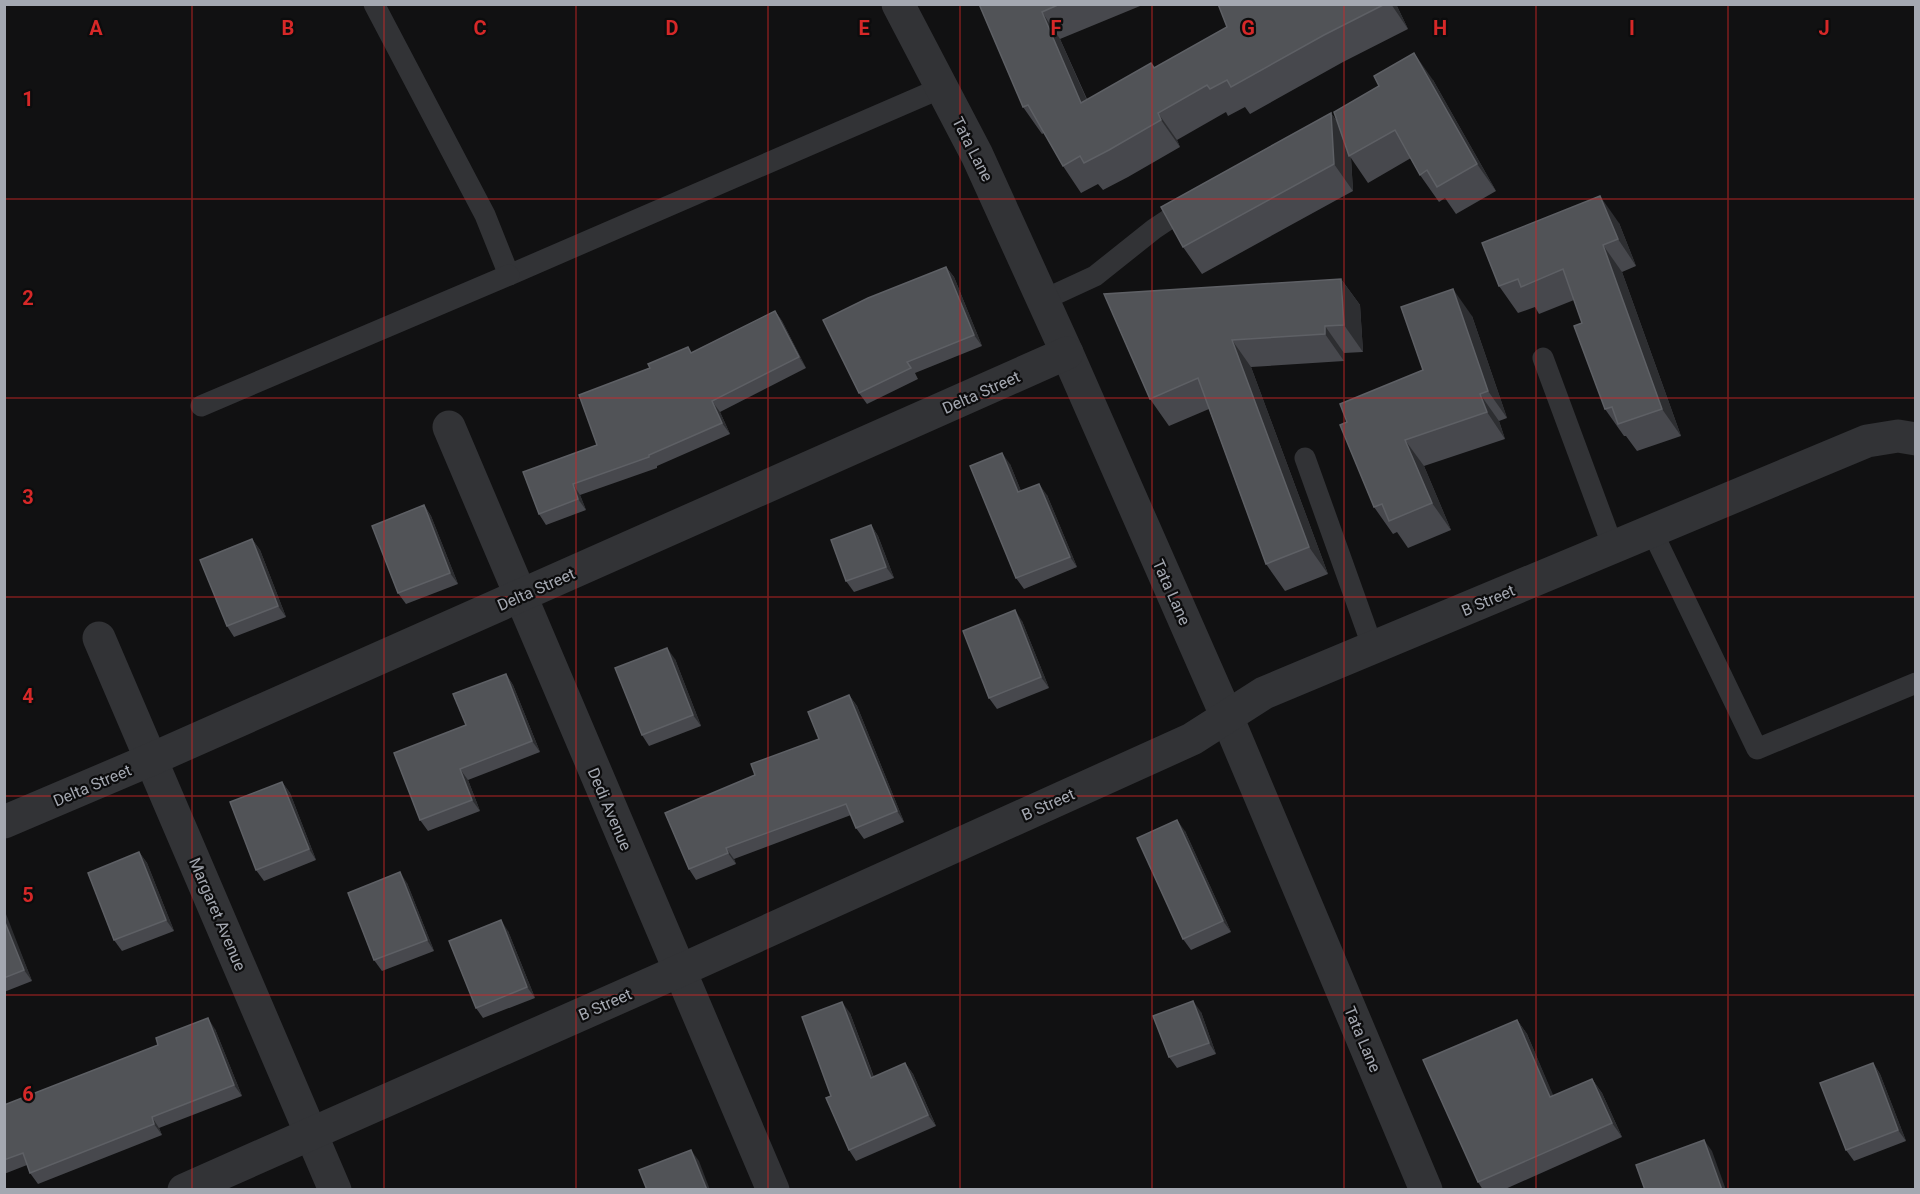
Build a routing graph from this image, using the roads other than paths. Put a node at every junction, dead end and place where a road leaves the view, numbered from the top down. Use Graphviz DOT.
graph roads {
  1 [pos="374,4"];
  2 [pos="898,4"];
  3 [pos="941,88"];
  4 [pos="1210,194"];
  5 [pos="509,275"];
  6 [pos="1043,300"];
  7 [pos="1067,353"];
  8 [pos="1543,358"];
  9 [pos="201,406"];
  10 [pos="449,427"];
  11 [pos="1916,439"];
  12 [pos="1305,458"];
  13 [pos="1652,531"];
  14 [pos="1613,547"];
  15 [pos="520,596"];
  16 [pos="99,638"];
  17 [pos="1373,648"];
  18 [pos="1916,683"];
  19 [pos="1227,717"];
  20 [pos="152,759"];
  21 [pos="4,822"];
  22 [pos="679,971"];
  23 [pos="311,1135"];
  24 [pos="184,1190"];
  25 [pos="335,1190"];
  26 [pos="773,1190"];
  27 [pos="1426,1190"];
  1 -- 5 [label="lane"];
  2 -- 3 [label="street, Tata Lane"];
  3 -- 5 [label="lane"];
  3 -- 6 [label="street, Tata Lane"];
  4 -- 6 [label="lane"];
  5 -- 9 [label="lane"];
  6 -- 7 [label="street, Tata Lane"];
  7 -- 15 [label="street, Delta Street"];
  7 -- 19 [label="street, Tata Lane"];
  8 -- 14 [label="lane"];
  10 -- 15 [label="street, Dedi Avenue"];
  11 -- 13 [label="street, B Street"];
  12 -- 17 [label="lane"];
  13 -- 14 [label="street, B Street"];
  13 -- 18 [label="lane"];
  14 -- 17 [label="street, B Street"];
  15 -- 20 [label="street, Delta Street"];
  15 -- 22 [label="street, Dedi Avenue"];
  16 -- 20 [label="street, Margaret Avenue"];
  17 -- 19 [label="street, B Street"];
  19 -- 22 [label="street, B Street"];
  19 -- 27 [label="street, Tata Lane"];
  20 -- 21 [label="street, Delta Street"];
  20 -- 23 [label="street, Margaret Avenue"];
  22 -- 23 [label="street, B Street"];
  22 -- 26 [label="street, Dedi Avenue"];
  23 -- 24 [label="street, B Street"];
  23 -- 25 [label="street, Margaret Avenue"];
}
